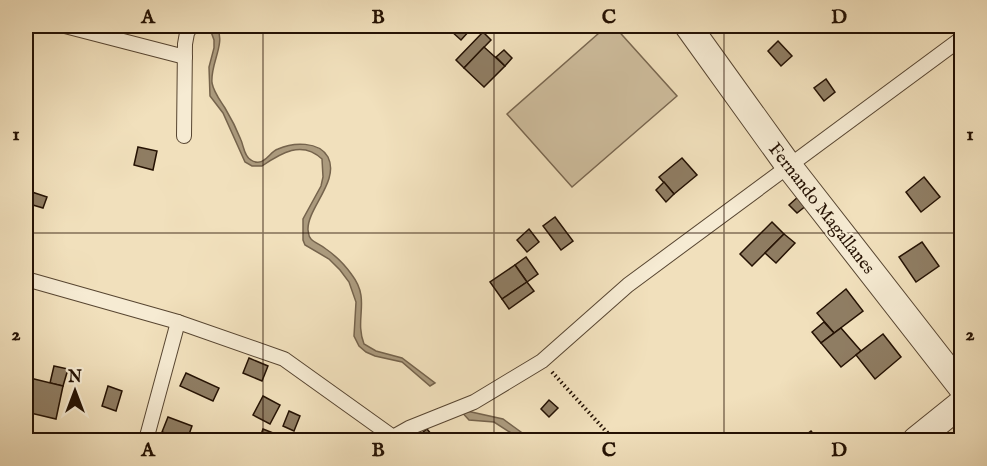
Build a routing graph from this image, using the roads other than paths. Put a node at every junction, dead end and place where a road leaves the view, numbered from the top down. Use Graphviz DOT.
graph roads {
  1 [pos="65,26"];
  2 [pos="191,26"];
  3 [pos="687,26"];
  4 [pos="962,38"];
  5 [pos="185,57"];
  6 [pos="184,136"];
  7 [pos="788,165"];
  8 [pos="26,279"];
  9 [pos="178,322"];
  10 [pos="962,388"];
  11 [pos="962,403"];
  12 [pos="392,439"];
  13 [pos="146,441"];
  14 [pos="916,441"];
  1 -- 5 [label="lane"];
  2 -- 5 [label="lane"];
  3 -- 7 [label="street, Fernando Magallanes"];
  4 -- 7 [label="lane"];
  5 -- 6 [label="lane"];
  7 -- 10 [label="street, Fernando Magallanes"];
  7 -- 12 [label="lane"];
  8 -- 9 [label="lane"];
  9 -- 12 [label="lane"];
  9 -- 13 [label="lane"];
  11 -- 14 [label="street"];
}
